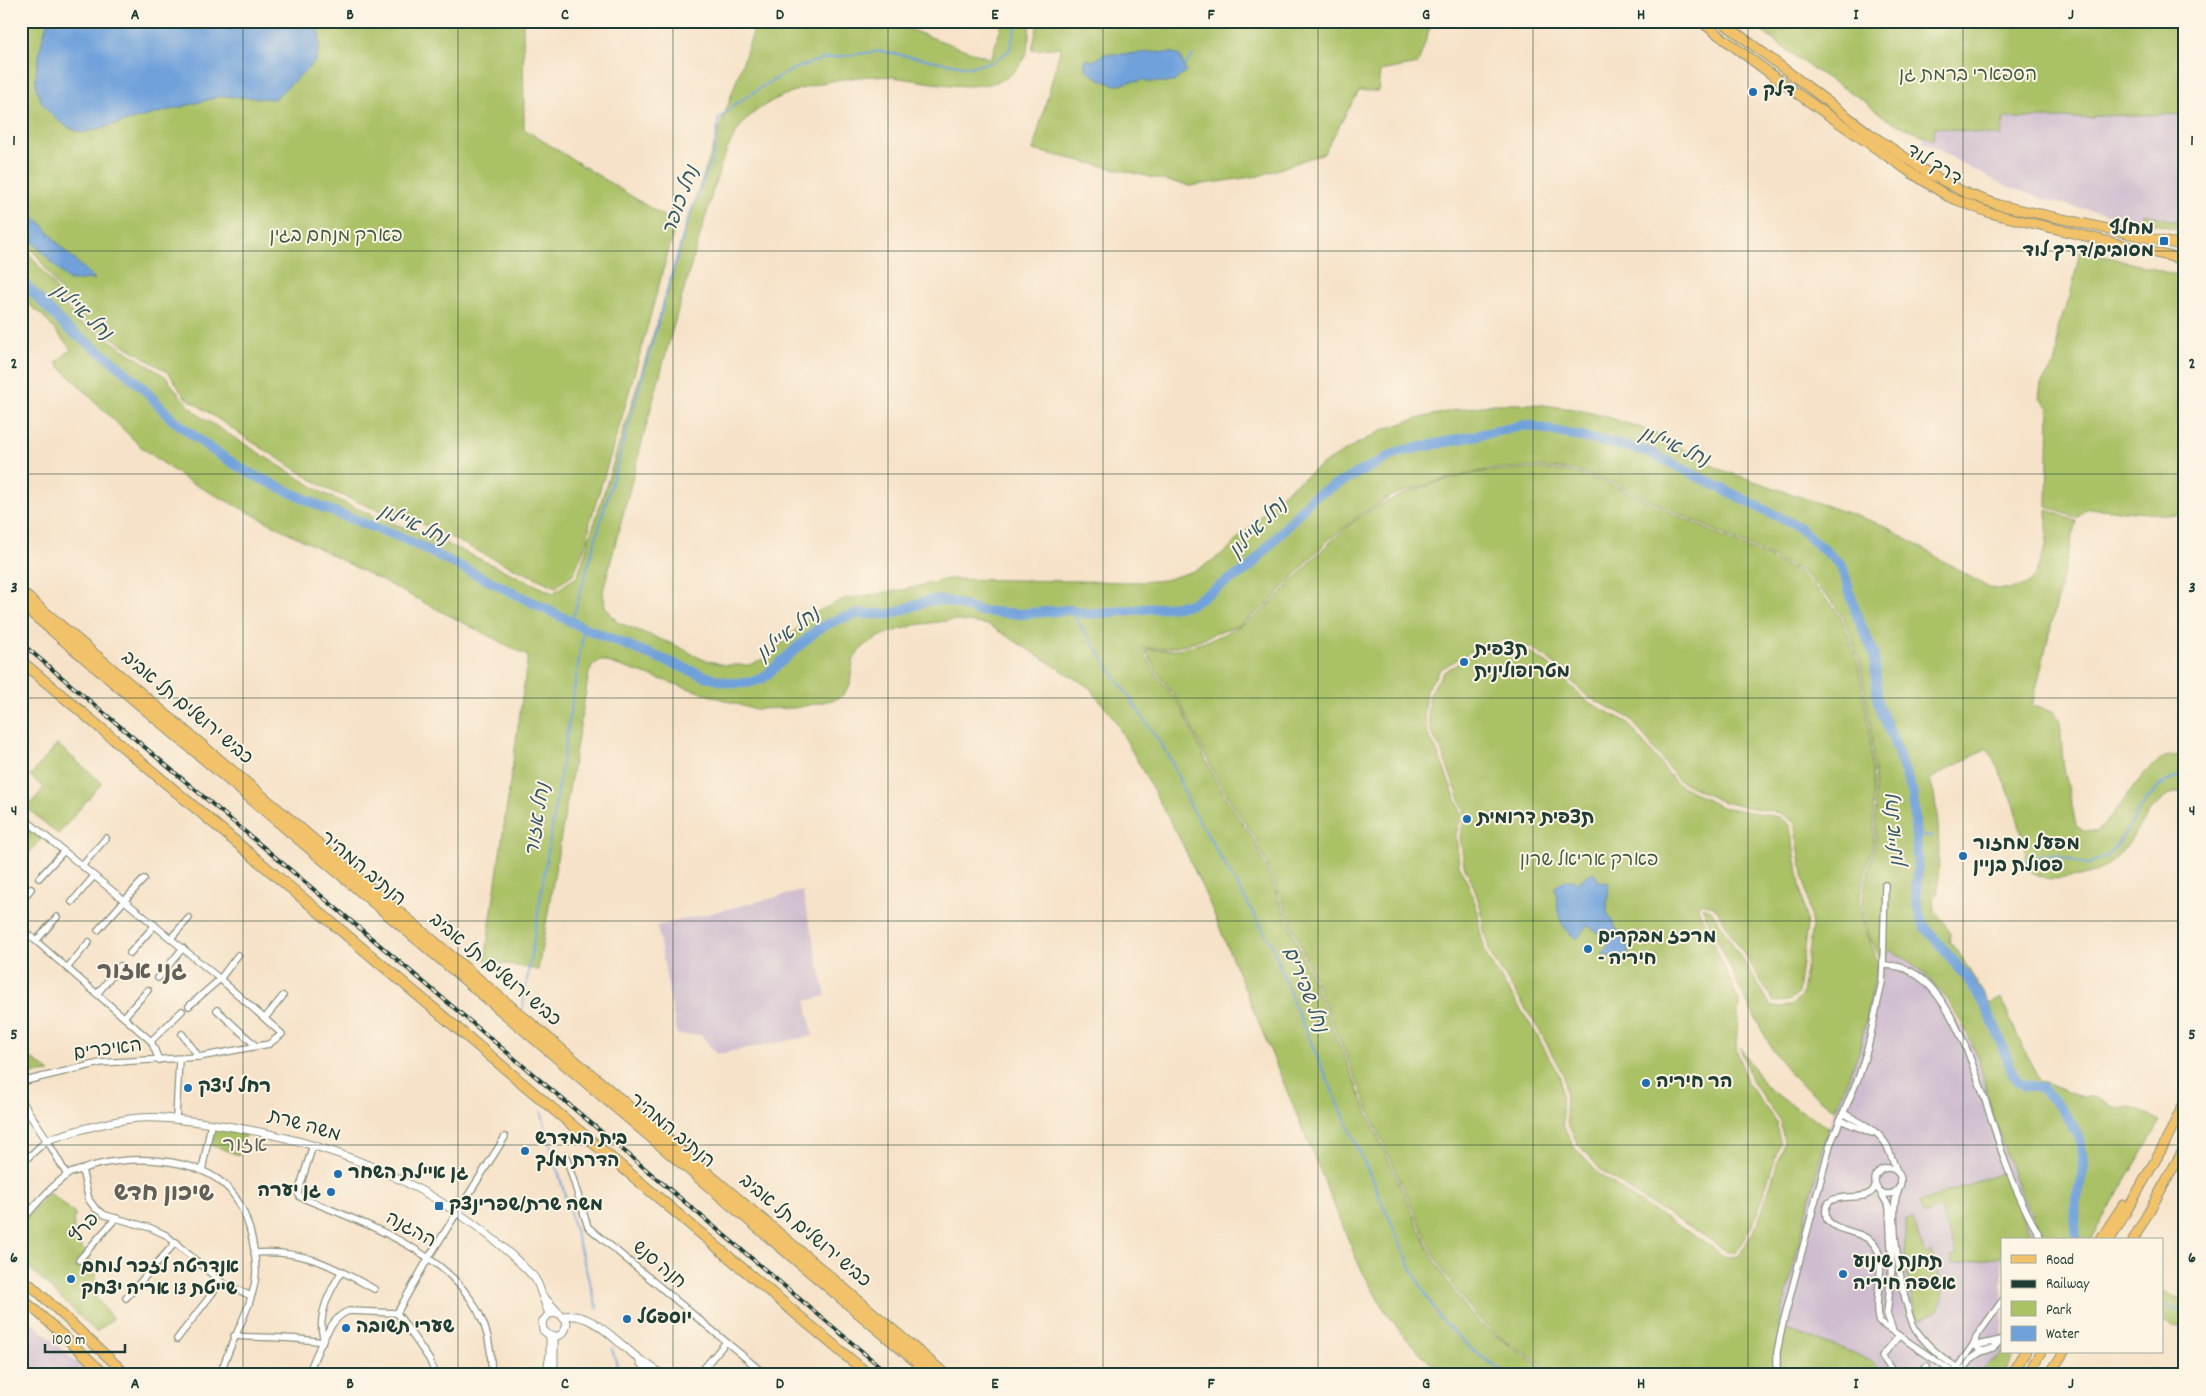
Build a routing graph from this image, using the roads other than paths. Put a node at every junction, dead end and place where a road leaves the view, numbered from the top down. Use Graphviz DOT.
graph roads {
  1 [pos="1700,21"];
  2 [pos="1721,21"];
  3 [pos="2185,246"];
  4 [pos="2185,260"];
  5 [pos="21,592"];
  6 [pos="21,604"];
  7 [pos="21,661"];
  8 [pos="21,816"];
  9 [pos="106,838"];
  10 [pos="64,851"];
  11 [pos="82,866"];
  12 [pos="94,876"];
  13 [pos="39,878"];
  14 [pos="144,879"];
  15 [pos="1885,885"];
  16 [pos="31,889"];
  17 [pos="124,900"];
  18 [pos="21,902"];
  19 [pos="72,902"];
  20 [pos="57,917"];
  21 [pos="190,918"];
  22 [pos="155,926"];
  23 [pos="21,928"];
  24 [pos="98,930"];
  25 [pos="171,938"];
  26 [pos="36,941"];
  27 [pos="89,942"];
  28 [pos="183,948"];
  29 [pos="130,953"];
  30 [pos="238,955"];
  31 [pos="1882,965"];
  32 [pos="120,966"];
  33 [pos="67,968"];
  34 [pos="158,978"];
  35 [pos="220,979"];
  36 [pos="148,990"];
  37 [pos="97,994"];
  38 [pos="282,996"];
  39 [pos="189,1006"];
  40 [pos="217,1010"];
  41 [pos="182,1011"];
  42 [pos="124,1017"];
  43 [pos="265,1018"];
  44 [pos="182,1034"];
  45 [pos="151,1041"];
  46 [pos="256,1046"];
  47 [pos="198,1057"];
  48 [pos="179,1059"];
  49 [pos="159,1060"];
  50 [pos="21,1082"];
  51 [pos="21,1101"];
  52 [pos="2185,1101"];
  53 [pos="1843,1114"];
  54 [pos="176,1119"];
  55 [pos="1840,1120"];
  56 [pos="211,1124"];
  57 [pos="505,1137"];
  58 [pos="47,1140"];
  59 [pos="1884,1141"];
  60 [pos="313,1145"];
  61 [pos="2163,1147"];
  62 [pos="2185,1147"];
  63 [pos="566,1157"];
  64 [pos="21,1164"];
  65 [pos="82,1170"];
  66 [pos="202,1171"];
  67 [pos="1879,1171"];
  68 [pos="1897,1171"];
  69 [pos="67,1175"];
  70 [pos="1875,1186"];
  71 [pos="1898,1191"];
  72 [pos="1881,1193"];
  73 [pos="458,1211"];
  74 [pos="116,1218"];
  75 [pos="21,1222"];
  76 [pos="2041,1238"];
  77 [pos="2101,1238"];
  78 [pos="2111,1238"];
  79 [pos="2134,1238"];
  80 [pos="176,1242"];
  81 [pos="254,1253"];
  82 [pos="429,1257"];
  83 [pos="79,1260"];
  84 [pos="342,1271"];
  85 [pos="21,1276"];
  86 [pos="221,1282"];
  87 [pos="374,1289"];
  88 [pos="542,1293"];
  89 [pos="251,1296"];
  90 [pos="21,1297"];
  91 [pos="126,1298"];
  92 [pos="2001,1302"];
  93 [pos="396,1313"];
  94 [pos="549,1314"];
  95 [pos="562,1317"];
  96 [pos="234,1336"];
  97 [pos="552,1336"];
  98 [pos="1898,1336"];
  99 [pos="177,1339"];
  100 [pos="2001,1339"];
  101 [pos="323,1340"];
  102 [pos="726,1342"];
  103 [pos="1974,1345"];
  104 [pos="1984,1351"];
  105 [pos="2040,1354"];
  106 [pos="2063,1354"];
  107 [pos="2024,1355"];
  108 [pos="1927,1366"];
  109 [pos="651,1373"];
  110 [pos="1960,1373"];
  111 [pos="106,1375"];
  112 [pos="127,1375"];
  113 [pos="220,1375"];
  114 [pos="254,1375"];
  115 [pos="271,1375"];
  116 [pos="296,1375"];
  117 [pos="436,1375"];
  118 [pos="491,1375"];
  119 [pos="546,1375"];
  120 [pos="552,1375"];
  121 [pos="662,1375"];
  122 [pos="698,1375"];
  123 [pos="766,1375"];
  124 [pos="869,1375"];
  125 [pos="932,1375"];
  126 [pos="946,1375"];
  127 [pos="1778,1375"];
  128 [pos="1895,1375"];
  129 [pos="1916,1375"];
  130 [pos="2006,1375"];
  131 [pos="2011,1375"];
  132 [pos="2027,1375"];
  133 [pos="2049,1375"];
  1 -- 4 [label="main road, דרך לוד"];
  2 -- 3 [label="main road, דרך לוד"];
  5 -- 126 [label="highway, כביש ירושלים תל אביב"];
  6 -- 125 [label="highway, הנתיב המהיר"];
  7 -- 124 [label="highway"];
  8 -- 10 [label="street"];
  9 -- 11 [label="street"];
  10 -- 11 [label="street"];
  10 -- 13 [label="street"];
  11 -- 12 [label="street"];
  12 -- 17 [label="street"];
  12 -- 19 [label="street"];
  14 -- 17 [label="street"];
  15 -- 31 [label="street"];
  16 -- 18 [label="street"];
  17 -- 22 [label="street"];
  17 -- 24 [label="street"];
  20 -- 26 [label="street"];
  21 -- 25 [label="street"];
  22 -- 25 [label="street"];
  22 -- 29 [label="street"];
  23 -- 26 [label="street"];
  25 -- 28 [label="street"];
  26 -- 33 [label="street"];
  27 -- 33 [label="street"];
  28 -- 34 [label="street"];
  28 -- 35 [label="street"];
  30 -- 35 [label="street"];
  31 -- 53 [label="street"];
  31 -- 76 [label="street"];
  32 -- 37 [label="street"];
  33 -- 37 [label="street"];
  35 -- 39 [label="street"];
  35 -- 43 [label="street"];
  36 -- 42 [label="street"];
  37 -- 42 [label="street"];
  38 -- 43 [label="street"];
  40 -- 46 [label="street"];
  41 -- 45 [label="street"];
  42 -- 45 [label="street"];
  43 -- 46 [label="street, האיכרים"];
  44 -- 47 [label="street"];
  45 -- 49 [label="street"];
  46 -- 47 [label="street, האיכרים"];
  47 -- 48 [label="street, האיכרים"];
  48 -- 49 [label="street, האיכרים"];
  48 -- 54 [label="street"];
  49 -- 50 [label="street, האיכרים"];
  51 -- 58 [label="street"];
  52 -- 61 [label="main road"];
  53 -- 55 [label="street"];
  53 -- 59 [label="street"];
  54 -- 56 [label="street, משה שרת"];
  54 -- 58 [label="street, משה שרת"];
  55 -- 59 [label="street"];
  55 -- 127 [label="street"];
  56 -- 60 [label="street, משה שרת"];
  56 -- 66 [label="street"];
  57 -- 73 [label="street"];
  58 -- 64 [label="street, משה שרת"];
  58 -- 69 [label="street"];
  59 -- 67 [label="street"];
  59 -- 68 [label="street"];
  60 -- 73 [label="street, משה שרת"];
  60 -- 82 [label="street, ההגנה"];
  61 -- 77 [label="main road"];
  61 -- 78 [label="main road"];
  62 -- 79 [label="main road"];
  63 -- 102 [label="street, חנה סנש"];
  65 -- 66 [label="street"];
  65 -- 69 [label="street"];
  65 -- 74 [label="street"];
  66 -- 81 [label="street"];
  67 -- 68 [label="street"];
  67 -- 70 [label="street"];
  68 -- 71 [label="street"];
  69 -- 75 [label="street"];
  70 -- 72 [label="street"];
  70 -- 98 [label="street"];
  71 -- 72 [label="street"];
  71 -- 110 [label="street"];
  72 -- 98 [label="street"];
  73 -- 82 [label="street"];
  73 -- 88 [label="street, משה שרת"];
  74 -- 80 [label="street"];
  74 -- 83 [label="street, פרץ"];
  80 -- 86 [label="street"];
  80 -- 91 [label="street"];
  81 -- 84 [label="street"];
  81 -- 89 [label="street"];
  82 -- 93 [label="street"];
  82 -- 118 [label="street, ההגנה"];
  84 -- 87 [label="street"];
  84 -- 101 [label="street"];
  85 -- 112 [label="main road"];
  86 -- 89 [label="street"];
  86 -- 99 [label="street"];
  88 -- 94 [label="street, משה שרת"];
  88 -- 95 [label="street, משה שרת"];
  89 -- 96 [label="street"];
  90 -- 111 [label="main road"];
  92 -- 103 [label="street"];
  93 -- 101 [label="street"];
  93 -- 117 [label="street"];
  94 -- 95 [label="street"];
  94 -- 97 [label="street"];
  95 -- 97 [label="street"];
  95 -- 109 [label="street"];
  96 -- 101 [label="street"];
  96 -- 113 [label="street"];
  97 -- 119 [label="street"];
  97 -- 120 [label="street"];
  98 -- 110 [label="street"];
  98 -- 128 [label="street"];
  100 -- 103 [label="street"];
  100 -- 104 [label="street"];
  101 -- 116 [label="street"];
  102 -- 122 [label="street"];
  102 -- 123 [label="street, חנה סנש"];
  103 -- 104 [label="street"];
  103 -- 110 [label="street"];
  104 -- 110 [label="street"];
  105 -- 132 [label="main road"];
  106 -- 133 [label="main road"];
  107 -- 130 [label="street"];
  107 -- 131 [label="highway"];
  108 -- 129 [label="street"];
  109 -- 121 [label="street"];
  114 -- 115 [label="street"];
}
